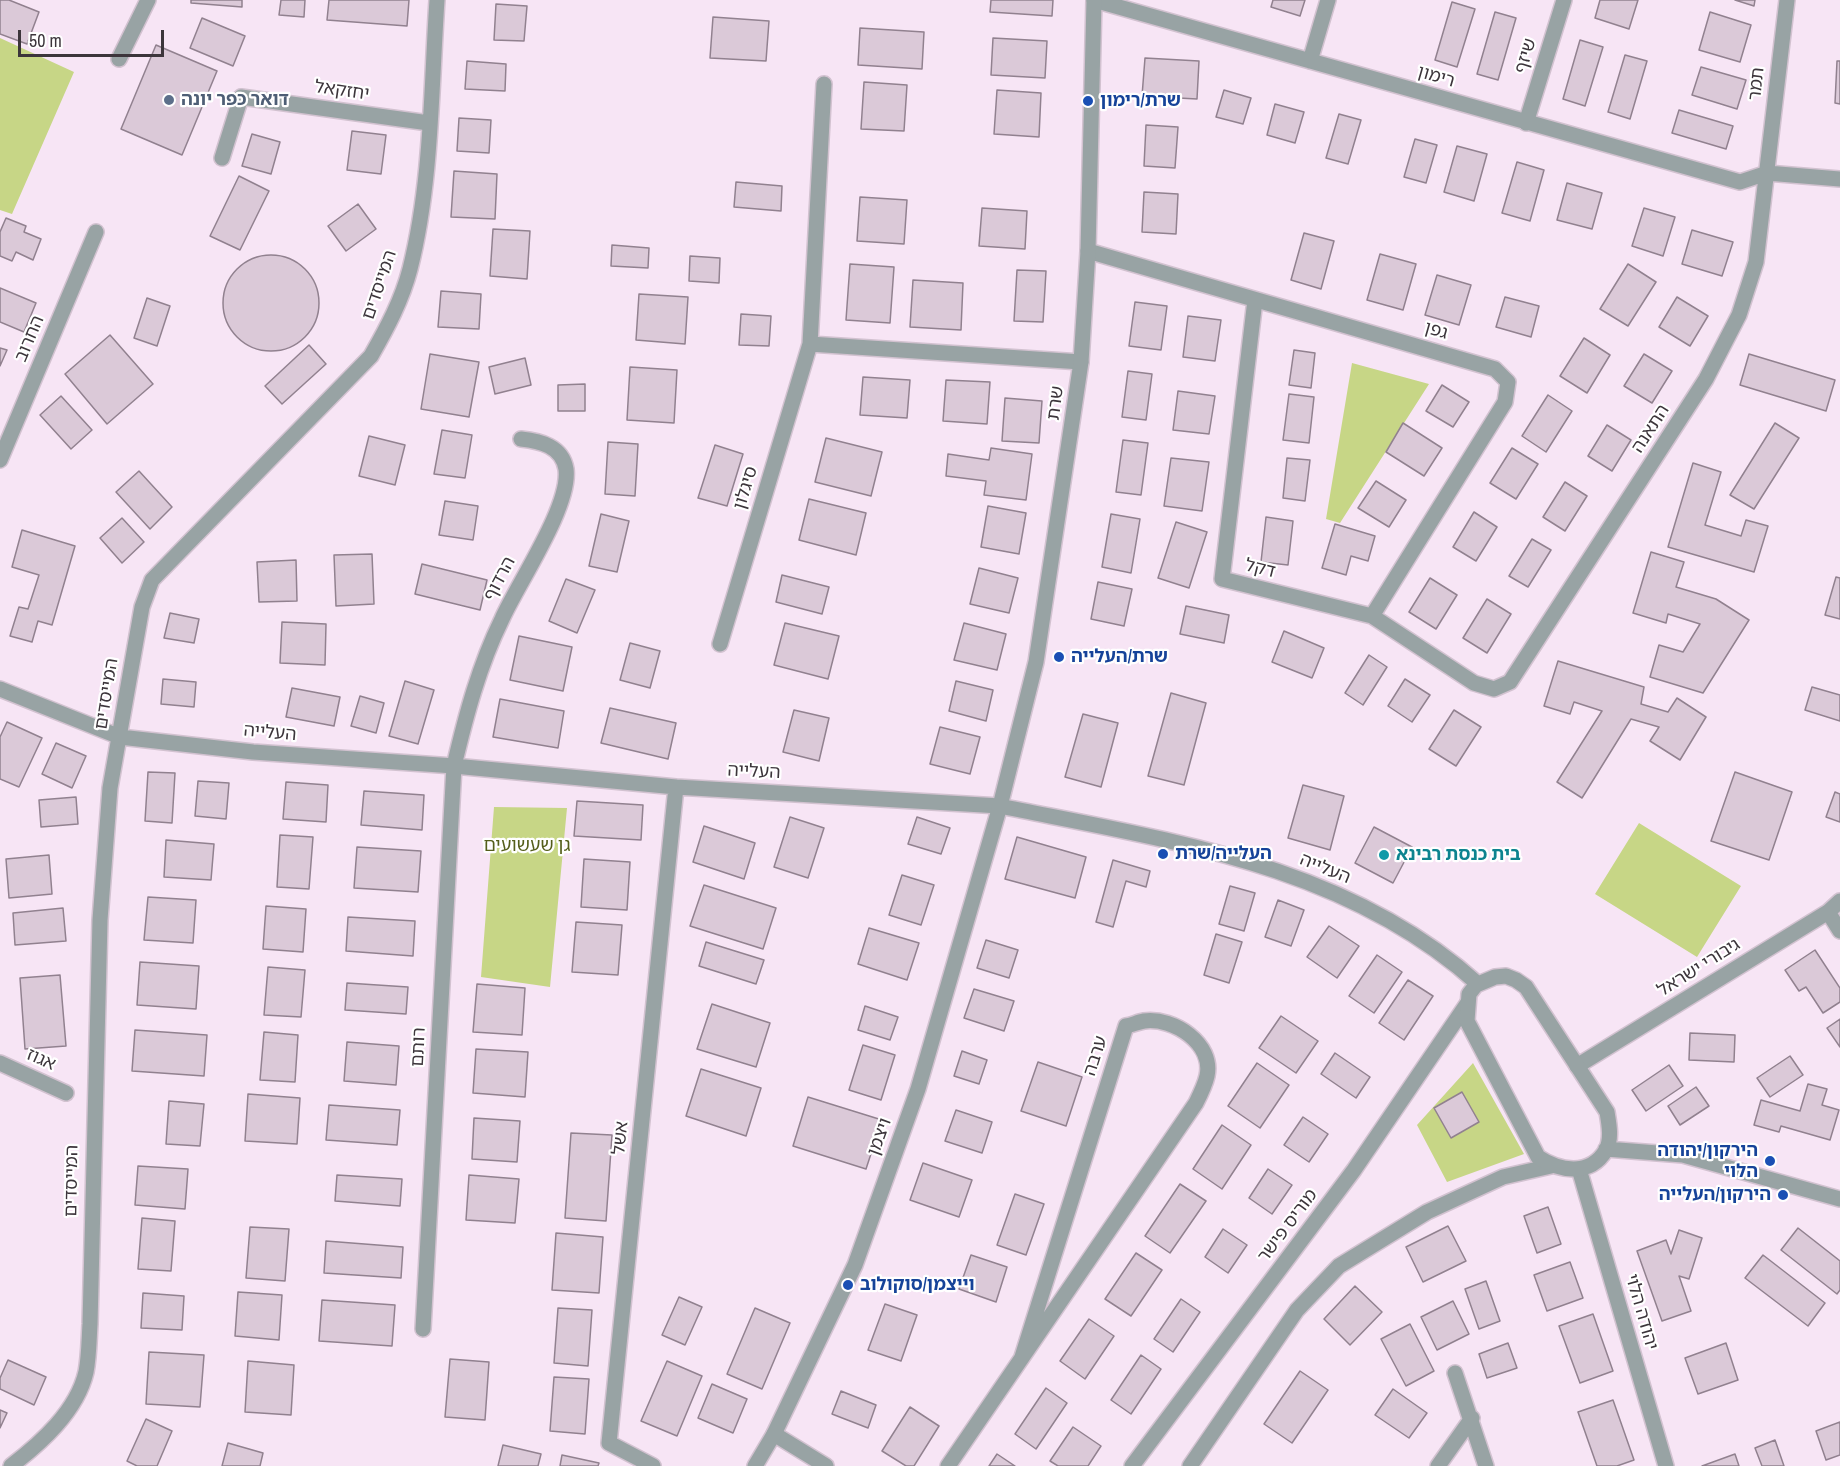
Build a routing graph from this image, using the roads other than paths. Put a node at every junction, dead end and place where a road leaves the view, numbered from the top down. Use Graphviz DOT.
graph roads {
  1 [pos="148,0"];
  2 [pos="437,0"];
  3 [pos="1094,0"];
  4 [pos="1328,0"];
  5 [pos="1564,0"];
  6 [pos="1787,0"];
  7 [pos="119,59"];
  8 [pos="1310,61"];
  9 [pos="824,84"];
  10 [pos="429,123"];
  11 [pos="1526,123"];
  12 [pos="222,158"];
  13 [pos="1767,173"];
  14 [pos="1840,179"];
  15 [pos="96,232"];
  16 [pos="1088,251"];
  17 [pos="1255,300"];
  18 [pos="810,344"];
  19 [pos="1081,362"];
  20 [pos="521,439"];
  21 [pos="0,460"];
  22 [pos="1372,616"];
  23 [pos="720,644"];
  24 [pos="1510,682"];
  25 [pos="0,689"];
  26 [pos="120,737"];
  27 [pos="454,766"];
  28 [pos="676,787"];
  29 [pos="1000,806"];
  30 [pos="1840,902"];
  31 [pos="1828,912"];
  32 [pos="1840,931"];
  33 [pos="1478,984"];
  34 [pos="1467,1004"];
  35 [pos="0,1063"];
  36 [pos="1577,1066"];
  37 [pos="66,1093"];
  38 [pos="1606,1149"];
  39 [pos="1551,1166"];
  40 [pos="1579,1169"];
  41 [pos="1840,1199"];
  42 [pos="423,1329"];
  43 [pos="1022,1357"];
  44 [pos="1455,1373"];
  45 [pos="1472,1418"];
  46 [pos="774,1434"];
  47 [pos="11,1466"];
  48 [pos="653,1466"];
  49 [pos="755,1466"];
  50 [pos="826,1466"];
  51 [pos="948,1466"];
  52 [pos="1132,1466"];
  53 [pos="1190,1466"];
  54 [pos="1438,1466"];
  55 [pos="1486,1466"];
  56 [pos="1666,1466"];
  1 -- 7 [label="street"];
  2 -- 10 [label="street, המייסדים"];
  3 -- 8 [label="street, רימון"];
  3 -- 16 [label="street, שרת"];
  4 -- 8 [label="street"];
  5 -- 11 [label="street, שיזף"];
  6 -- 13 [label="street, תמר"];
  8 -- 11 [label="street, רימון"];
  9 -- 18 [label="street, סיגלון"];
  10 -- 12 [label="street, יחזקאל"];
  10 -- 26 [label="street, המייסדים"];
  11 -- 13 [label="street, רימון"];
  13 -- 14 [label="street"];
  13 -- 24 [label="street, התאנה"];
  15 -- 21 [label="street, החרוב"];
  16 -- 17 [label="street, גפן"];
  16 -- 19 [label="street, שרת"];
  17 -- 22 [label="street, דקל"];
  17 -- 22 [label="street, גפן"];
  18 -- 19 [label="street"];
  18 -- 23 [label="street, סיגלון"];
  19 -- 29 [label="street, שרת"];
  20 -- 27 [label="street, הרדוף"];
  22 -- 24 [label="street, דקל"];
  25 -- 26 [label="street, העלייה"];
  26 -- 27 [label="street, העלייה"];
  26 -- 47 [label="street, המייסדים"];
  27 -- 28 [label="street, העלייה"];
  27 -- 42 [label="street, רותם"];
  28 -- 29 [label="street, העלייה"];
  28 -- 48 [label="street, אשל"];
  29 -- 33 [label="street, העלייה"];
  29 -- 46 [label="street, ויצמן"];
  30 -- 31 [label="street, גיבורי ישראל"];
  31 -- 32 [label="street"];
  31 -- 36 [label="street, גיבורי ישראל"];
  33 -- 34 [label="street, מוריס פישר"];
  33 -- 36 [label="street"];
  34 -- 39 [label="street"];
  34 -- 52 [label="street, מוריס פישר"];
  35 -- 37 [label="street, אגוז"];
  36 -- 38 [label="street"];
  38 -- 40 [label="street"];
  38 -- 41 [label="street"];
  39 -- 40 [label="street"];
  39 -- 53 [label="street"];
  40 -- 56 [label="street, יהודה הלוי"];
  43 -- 43 [label="street, ערבה"];
  43 -- 51 [label="street, ערבה"];
  44 -- 45 [label="street"];
  45 -- 54 [label="street"];
  45 -- 55 [label="street"];
  46 -- 49 [label="street, ויצמן"];
  46 -- 50 [label="street"];
}
